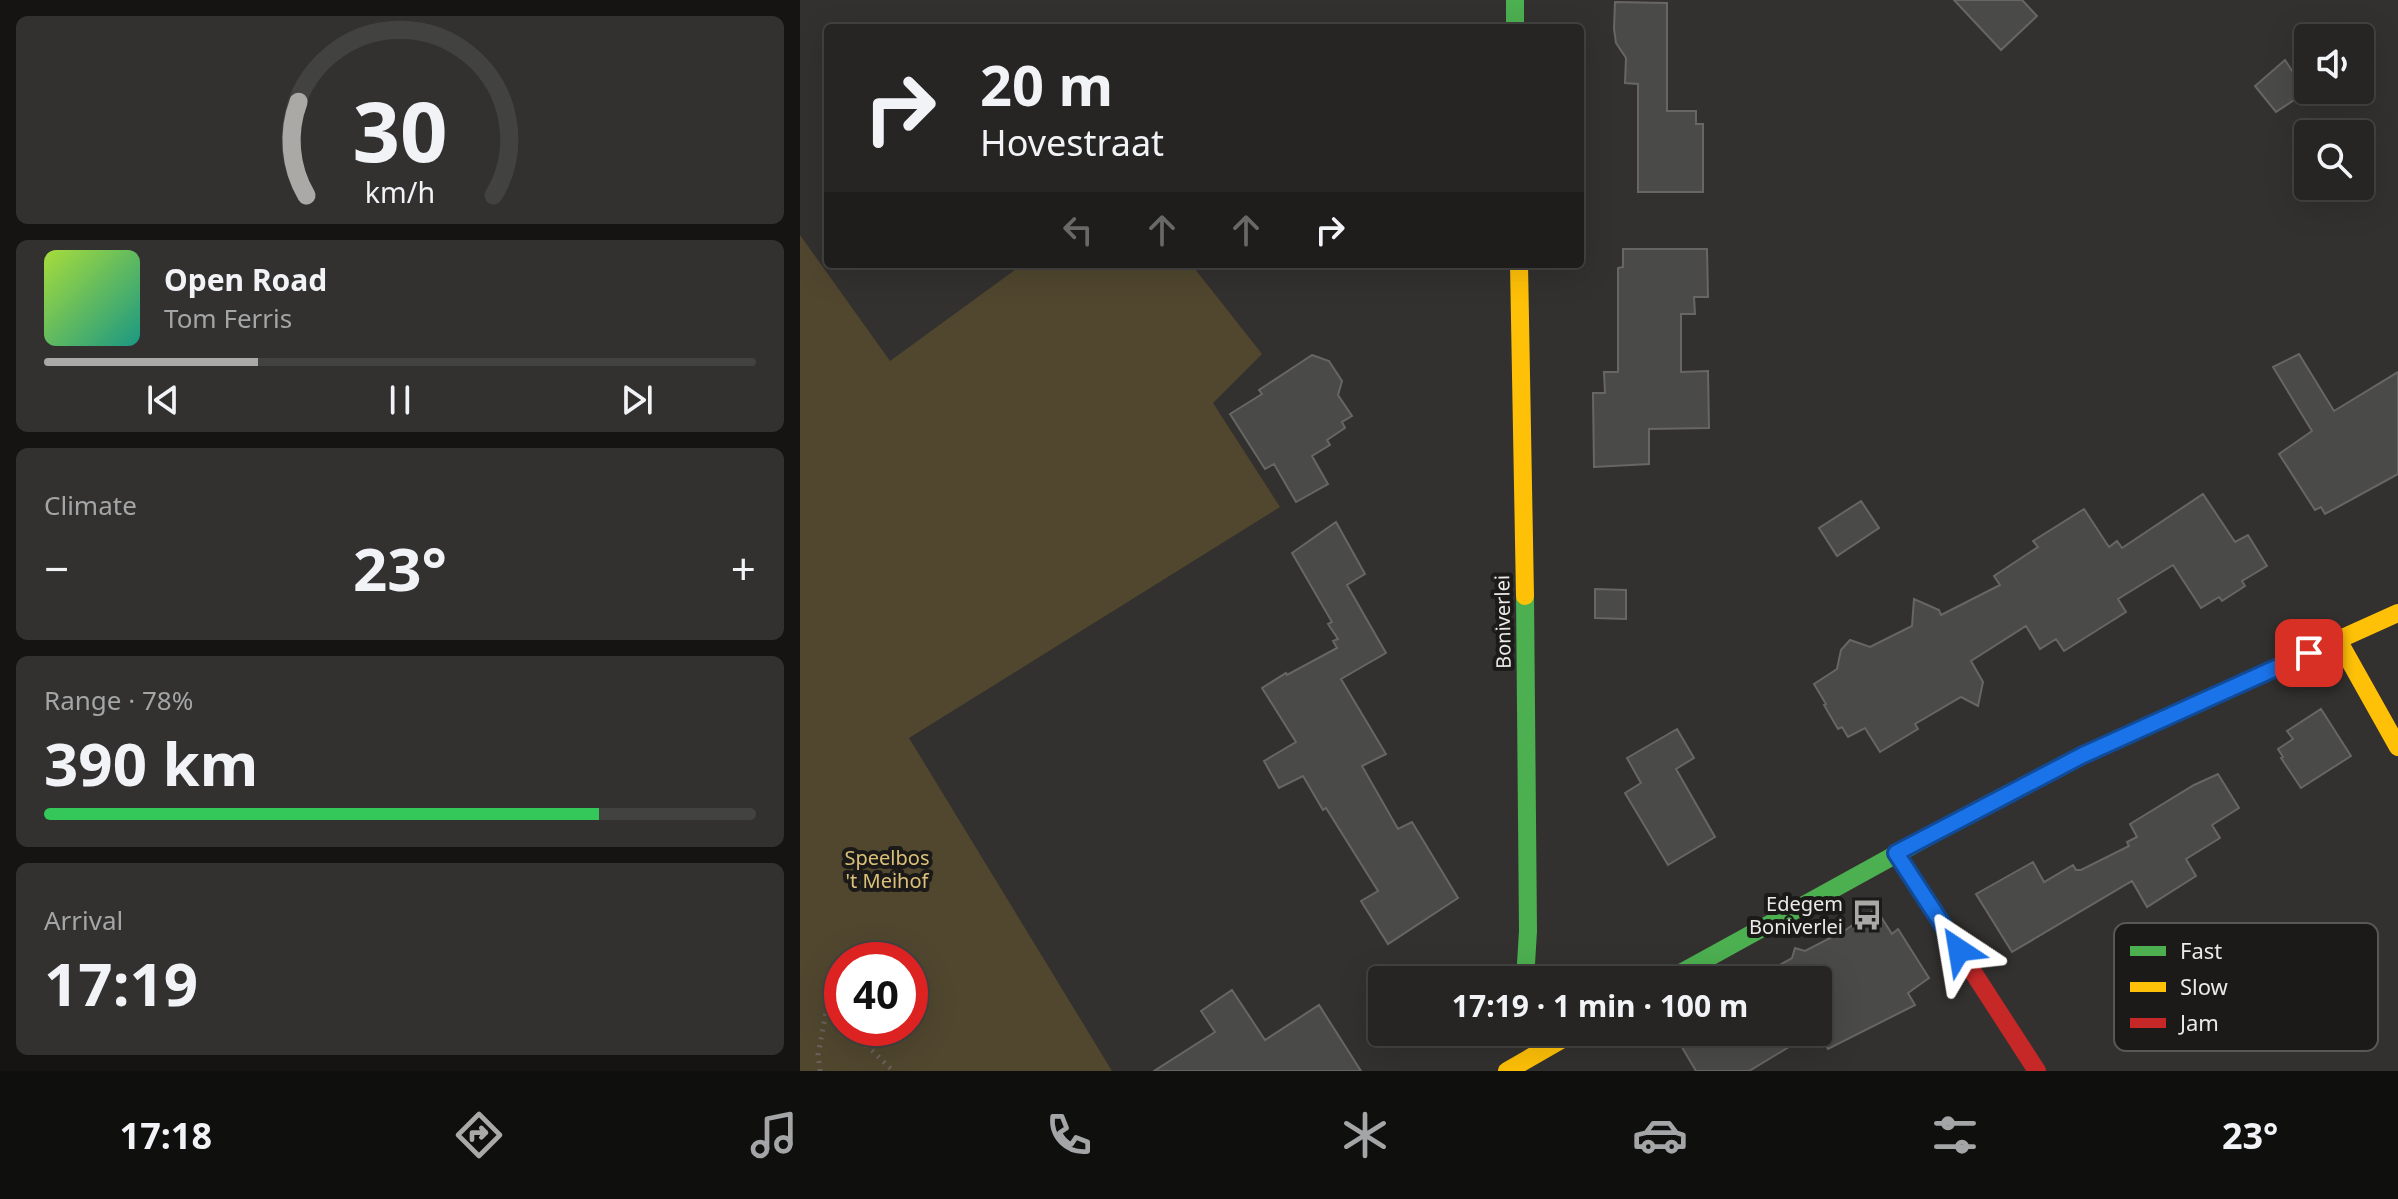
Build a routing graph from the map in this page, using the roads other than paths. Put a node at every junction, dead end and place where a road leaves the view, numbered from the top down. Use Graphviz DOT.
graph roads {
  1 [pos="1515,0"];
  2 [pos="1515,24"];
  3 [pos="1519,268"];
  4 [pos="2398,613"];
  5 [pos="2338,640"];
  6 [pos="2398,747"];
  7 [pos="1896,853"];
  8 [pos="1526,966"];
  9 [pos="1693,966"];
  10 [pos="1549,1046"];
  11 [pos="1517,1063"];
  12 [pos="2037,1071"];
  1 -- 2 [label="street"];
  3 -- 8 [label="street, Boniverlei"];
  4 -- 5 [label="street"];
  5 -- 6 [label="street"];
  5 -- 7 [label="street"];
  7 -- 9 [label="street"];
  7 -- 12 [label="street"];
  10 -- 11 [label="street"];
}
